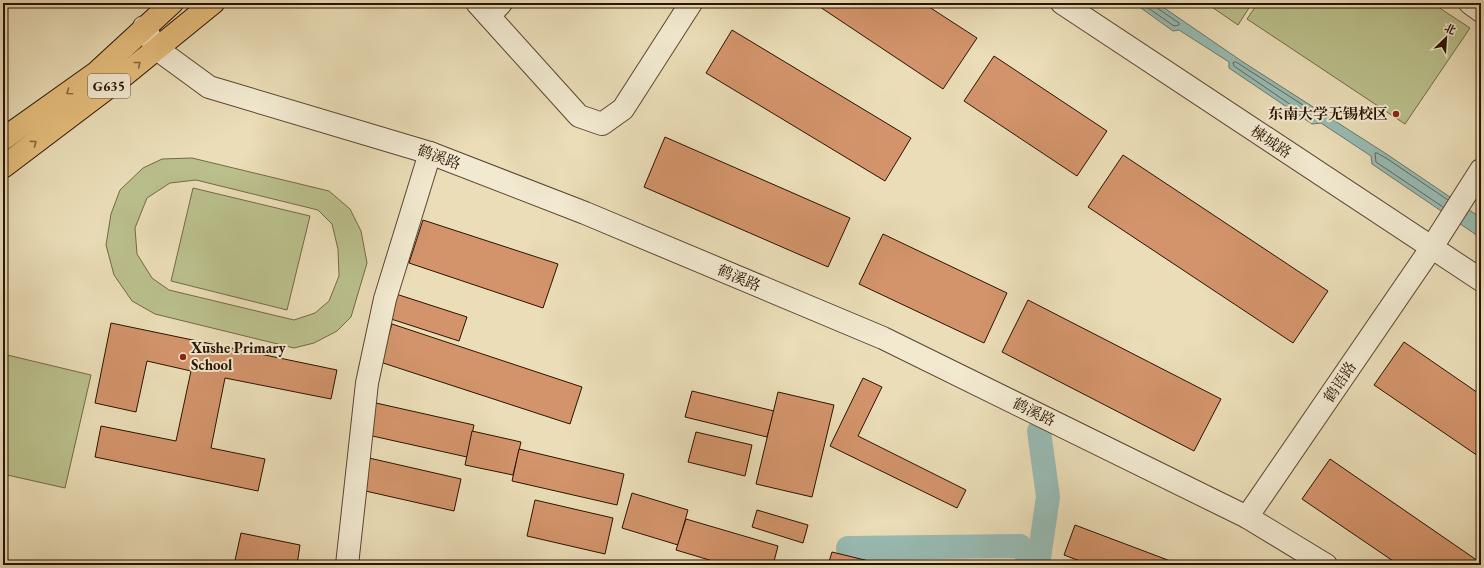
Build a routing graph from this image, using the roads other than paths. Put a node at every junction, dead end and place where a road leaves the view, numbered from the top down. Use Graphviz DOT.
graph roads {
  1 [pos="172,3"];
  2 [pos="213,3"];
  3 [pos="691,3"];
  4 [pos="1062,3"];
  5 [pos="489,7"];
  6 [pos="144,27"];
  7 [pos="157,49"];
  8 [pos="3,139"];
  9 [pos="430,153"];
  10 [pos="3,167"];
  11 [pos="1481,170"];
  12 [pos="1432,247"];
  13 [pos="1481,280"];
  14 [pos="1247,517"];
  15 [pos="347,565"];
  16 [pos="1326,565"];
  1 -- 6 [label="highway, G635"];
  2 -- 7 [label="highway, G635"];
  3 -- 5 [label="street"];
  4 -- 12 [label="street, 楝城路"];
  6 -- 7 [label="street, 鹤溪路"];
  6 -- 8 [label="highway, G635, one-way"];
  7 -- 9 [label="street, 鹤溪路"];
  10 -- 7 [label="highway, G635, one-way"];
  9 -- 14 [label="street, 鹤溪路"];
  9 -- 15 [label="street"];
  11 -- 12 [label="street, 鹤语路"];
  12 -- 13 [label="street, 楝城路"];
  12 -- 14 [label="street, 鹤语路"];
  14 -- 16 [label="street, 鹤溪路"];
}
